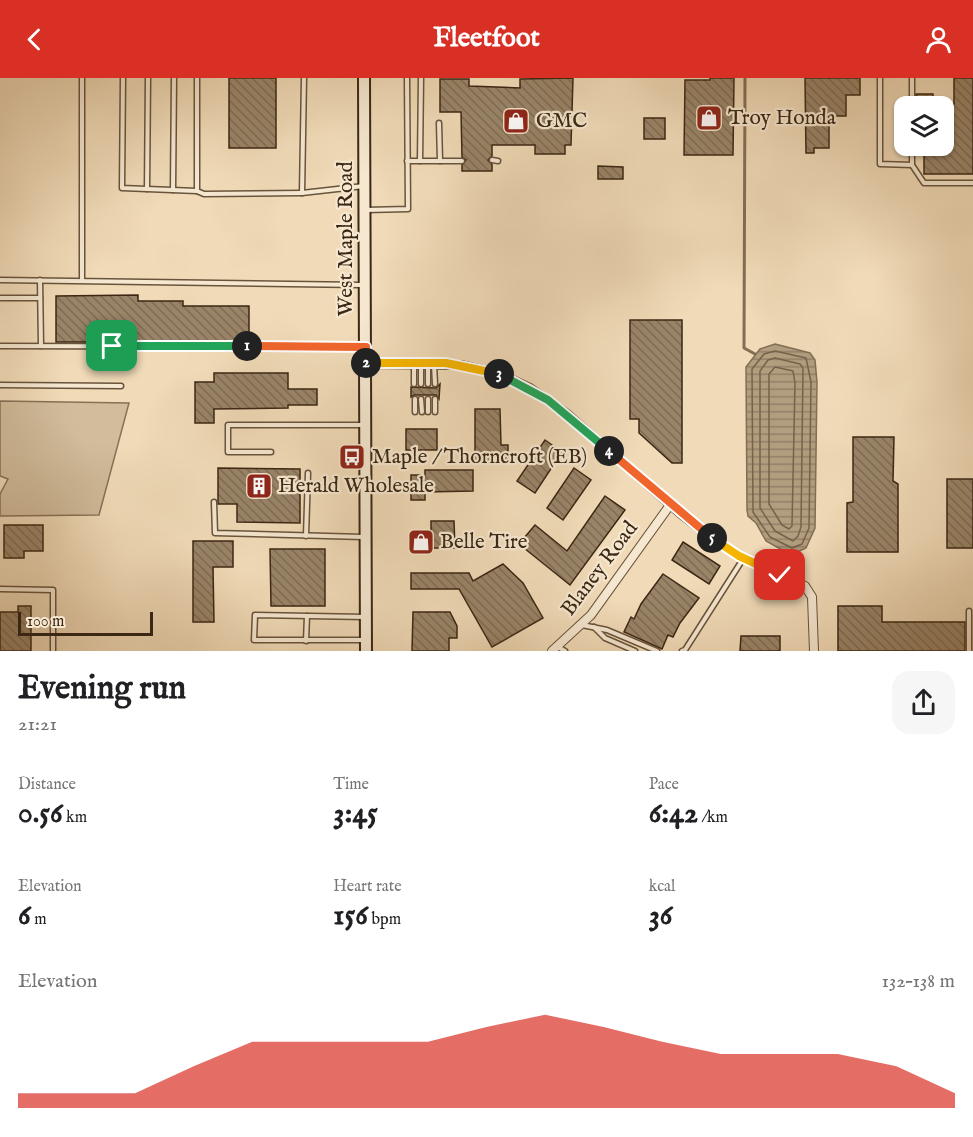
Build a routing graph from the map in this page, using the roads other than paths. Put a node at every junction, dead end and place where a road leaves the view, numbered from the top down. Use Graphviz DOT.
graph roads {
  1 [pos="82,78"];
  2 [pos="123,78"];
  3 [pos="148,78"];
  4 [pos="174,78"];
  5 [pos="198,78"];
  6 [pos="304,78"];
  7 [pos="364,78"];
  8 [pos="407,78"];
  9 [pos="421,78"];
  10 [pos="880,78"];
  11 [pos="912,78"];
  12 [pos="912,96"];
  13 [pos="439,123"];
  14 [pos="912,156"];
  15 [pos="407,161"];
  16 [pos="420,161"];
  17 [pos="440,161"];
  18 [pos="462,161"];
  19 [pos="912,165"];
  20 [pos="973,183"];
  21 [pos="365,186"];
  22 [pos="147,189"];
  23 [pos="173,190"];
  24 [pos="197,191"];
  25 [pos="302,193"];
  26 [pos="365,210"];
  27 [pos="0,280"];
  28 [pos="40,280"];
  29 [pos="82,280"];
  30 [pos="366,285"];
  31 [pos="0,298"];
  32 [pos="40,298"];
  33 [pos="0,346"];
  34 [pos="41,346"];
  35 [pos="366,347"];
  36 [pos="424,363"];
  37 [pos="366,364"];
  38 [pos="414,384"];
  39 [pos="421,384"];
  40 [pos="428,384"];
  41 [pos="435,384"];
  42 [pos="0,385"];
  43 [pos="121,386"];
  44 [pos="415,399"];
  45 [pos="422,399"];
  46 [pos="428,399"];
  47 [pos="435,399"];
  48 [pos="415,412"];
  49 [pos="422,412"];
  50 [pos="428,412"];
  51 [pos="435,412"];
  52 [pos="366,425"];
  53 [pos="271,452"];
  54 [pos="308,472"];
  55 [pos="214,502"];
  56 [pos="670,505"];
  57 [pos="306,536"];
  58 [pos="366,538"];
  59 [pos="744,558"];
  60 [pos="0,589"];
  61 [pos="969,610"];
  62 [pos="307,616"];
  63 [pos="366,617"];
  64 [pos="582,625"];
  65 [pos="593,627"];
  66 [pos="306,641"];
  67 [pos="366,646"];
  68 [pos="558,650"];
  69 [pos="53,651"];
  70 [pos="635,651"];
  71 [pos="657,651"];
  72 [pos="682,651"];
  73 [pos="814,651"];
  74 [pos="969,651"];
  1 -- 29 [label="lane"];
  2 -- 22 [label="lane"];
  3 -- 22 [label="lane"];
  4 -- 23 [label="lane"];
  5 -- 24 [label="lane"];
  6 -- 25 [label="lane"];
  7 -- 21 [label="main road, West Maple Road"];
  8 -- 15 [label="lane"];
  9 -- 16 [label="lane"];
  10 -- 19 [label="lane"];
  11 -- 12 [label="lane"];
  13 -- 17 [label="lane"];
  14 -- 19 [label="lane"];
  15 -- 16 [label="lane"];
  15 -- 26 [label="lane"];
  16 -- 17 [label="lane"];
  17 -- 18 [label="lane"];
  19 -- 20 [label="lane"];
  21 -- 25 [label="lane"];
  21 -- 26 [label="main road, West Maple Road"];
  22 -- 23 [label="lane"];
  23 -- 24 [label="lane"];
  24 -- 25 [label="lane"];
  26 -- 30 [label="main road, West Maple Road"];
  27 -- 28 [label="lane"];
  28 -- 29 [label="lane"];
  28 -- 32 [label="lane"];
  29 -- 30 [label="lane"];
  30 -- 35 [label="main road, West Maple Road"];
  31 -- 32 [label="lane"];
  32 -- 34 [label="lane"];
  33 -- 34 [label="lane"];
  34 -- 35 [label="lane"];
  35 -- 37 [label="main road, West Maple Road"];
  36 -- 37 [label="street"];
  36 -- 38 [label="lane"];
  36 -- 39 [label="lane"];
  36 -- 40 [label="lane"];
  36 -- 41 [label="lane"];
  36 -- 56 [label="street"];
  37 -- 52 [label="main road, West Maple Road"];
  42 -- 43 [label="lane"];
  44 -- 48 [label="lane"];
  45 -- 49 [label="lane"];
  46 -- 50 [label="lane"];
  47 -- 51 [label="lane"];
  52 -- 53 [label="lane"];
  52 -- 58 [label="main road, West Maple Road"];
  54 -- 57 [label="lane"];
  55 -- 57 [label="lane"];
  56 -- 59 [label="street"];
  56 -- 64 [label="street, Blaney Road"];
  57 -- 58 [label="lane"];
  58 -- 63 [label="main road, West Maple Road"];
  59 -- 72 [label="lane"];
  59 -- 73 [label="street"];
  60 -- 69 [label="lane"];
  61 -- 74 [label="lane"];
  62 -- 63 [label="lane"];
  62 -- 66 [label="lane"];
  62 -- 66 [label="lane"];
  63 -- 67 [label="main road, West Maple Road"];
  64 -- 65 [label="lane"];
  64 -- 68 [label="street, Blaney Road"];
  65 -- 70 [label="lane"];
  65 -- 71 [label="lane"];
  66 -- 67 [label="lane"];
}
